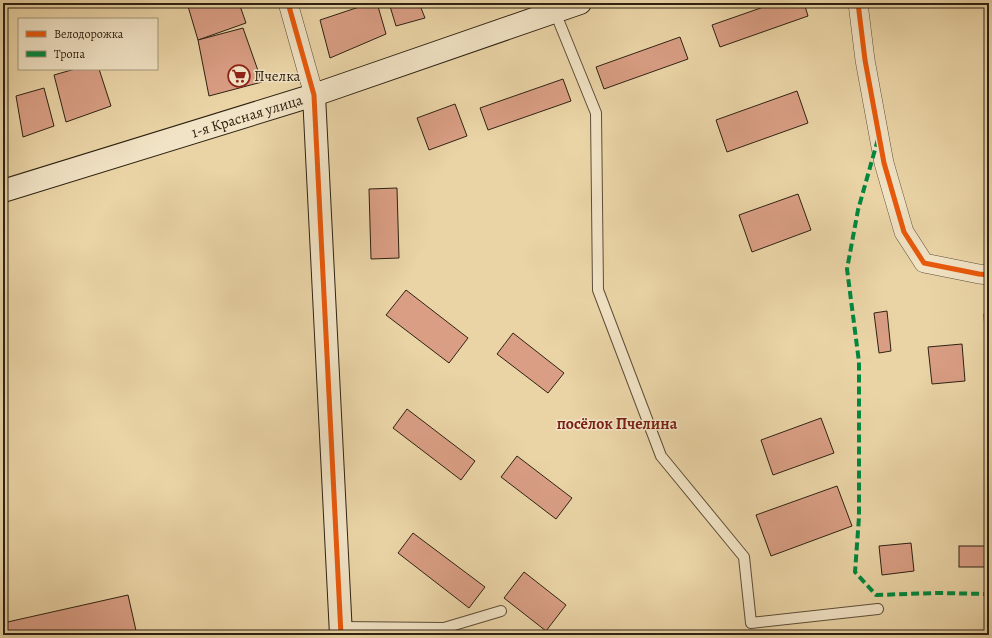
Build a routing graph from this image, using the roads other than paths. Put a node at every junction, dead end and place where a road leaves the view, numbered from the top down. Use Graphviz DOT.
graph roads {
  1 [pos="288,3"];
  2 [pos="580,3"];
  3 [pos="858,3"];
  4 [pos="555,12"];
  5 [pos="314,95"];
  6 [pos="3,191"];
  7 [pos="989,275"];
  8 [pos="878,609"];
  9 [pos="501,611"];
  10 [pos="341,631"];
  1 -- 5 [label="street"];
  2 -- 4 [label="main road, 1-я Красная улица"];
  3 -- 7 [label="street"];
  4 -- 5 [label="main road, 1-я Красная улица"];
  4 -- 8 [label="lane"];
  5 -- 6 [label="main road, 1-я Красная улица"];
  5 -- 10 [label="main road"];
  9 -- 10 [label="lane"];
}
